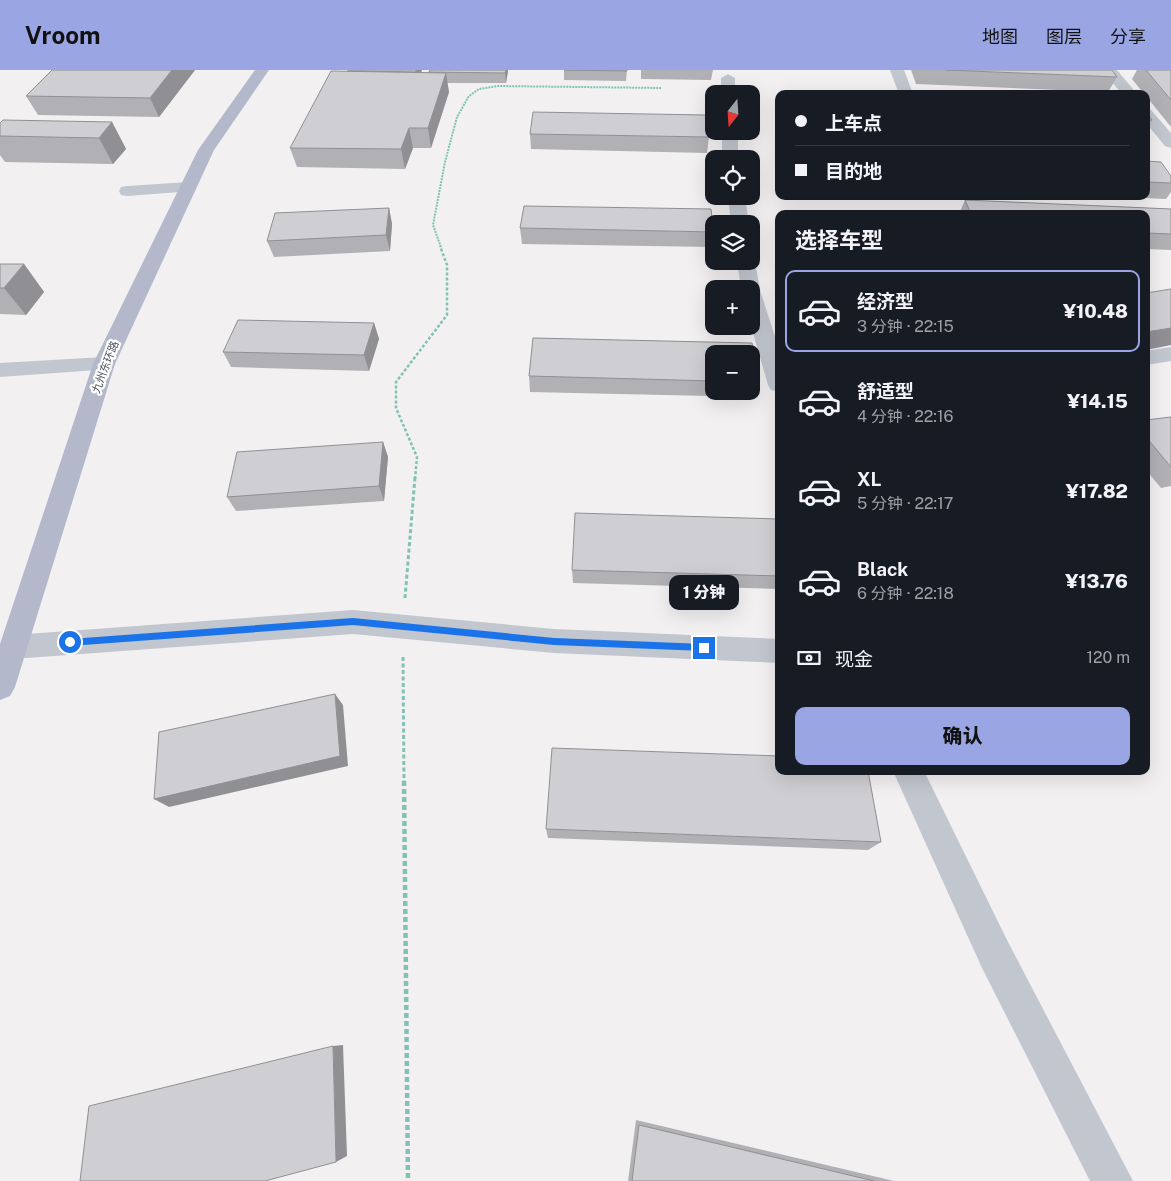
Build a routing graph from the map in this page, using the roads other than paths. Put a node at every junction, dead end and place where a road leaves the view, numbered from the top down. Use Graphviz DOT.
graph roads {
  1 [pos="262,70"];
  2 [pos="898,70"];
  3 [pos="1090,70"];
  4 [pos="728,78"];
  5 [pos="728,85"];
  6 [pos="905,90"];
  7 [pos="1127,90"];
  8 [pos="1150,118"];
  9 [pos="1154,143"];
  10 [pos="1171,143"];
  11 [pos="188,187"];
  12 [pos="127,191"];
  13 [pos="760,321"];
  14 [pos="1171,354"];
  15 [pos="1150,357"];
  16 [pos="104,364"];
  17 [pos="0,370"];
  18 [pos="775,371"];
  19 [pos="13,647"];
  20 [pos="775,651"];
  21 [pos="0,687"];
  22 [pos="910,775"];
  23 [pos="1112,1181"];
  1 -- 11 [label="main road, 九州东环路"];
  2 -- 6 [label="street"];
  3 -- 7 [label="street"];
  4 -- 5 [label="street"];
  8 -- 10 [label="street"];
  9 -- 10 [label="street"];
  11 -- 12 [label="street"];
  11 -- 16 [label="main road, 九州东环路"];
  13 -- 18 [label="street"];
  14 -- 15 [label="street"];
  16 -- 17 [label="street"];
  16 -- 19 [label="main road, 九州东环路"];
  19 -- 20 [label="street"];
  19 -- 21 [label="main road, 九州东环路"];
  22 -- 23 [label="street"];
}
